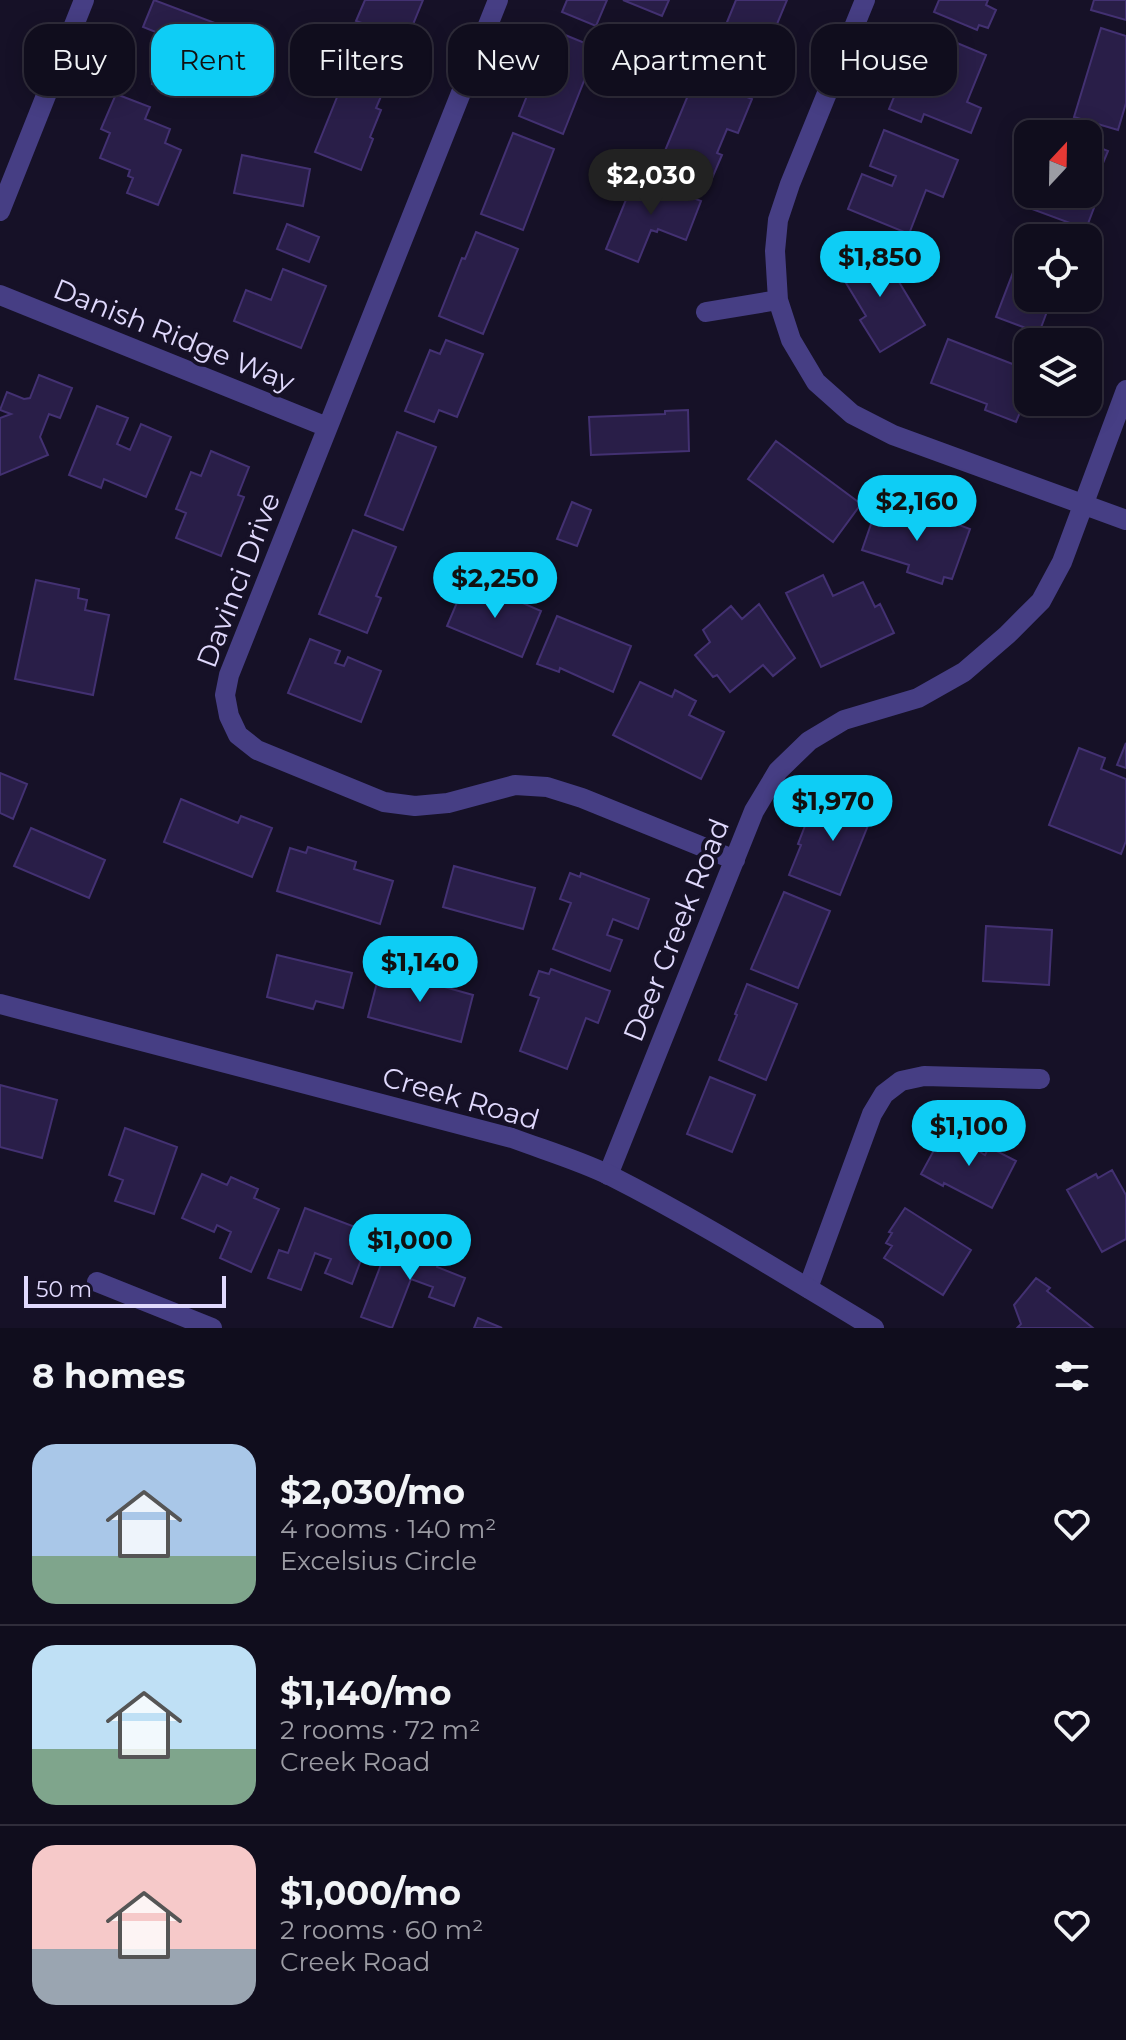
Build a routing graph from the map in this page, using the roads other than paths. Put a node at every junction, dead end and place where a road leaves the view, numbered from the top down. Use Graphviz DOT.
graph roads {
  1 [pos="84,0"];
  2 [pos="498,0"];
  3 [pos="865,0"];
  4 [pos="0,211"];
  5 [pos="0,295"];
  6 [pos="778,300"];
  7 [pos="706,312"];
  8 [pos="1126,390"];
  9 [pos="327,427"];
  10 [pos="1083,505"];
  11 [pos="1126,520"];
  12 [pos="735,860"];
  13 [pos="0,1004"];
  14 [pos="1040,1079"];
  15 [pos="608,1175"];
  16 [pos="97,1282"];
  17 [pos="808,1288"];
  18 [pos="212,1328"];
  19 [pos="874,1328"];
  1 -- 4 [label="street"];
  2 -- 9 [label="street, Davinci Drive"];
  3 -- 6 [label="street"];
  5 -- 9 [label="street, Danish Ridge Way"];
  6 -- 7 [label="street"];
  6 -- 10 [label="street"];
  8 -- 10 [label="street, Deer Creek Road"];
  9 -- 12 [label="street, Davinci Drive"];
  10 -- 11 [label="street"];
  10 -- 12 [label="street, Deer Creek Road"];
  12 -- 15 [label="street, Deer Creek Road"];
  13 -- 15 [label="street, Creek Road"];
  14 -- 17 [label="street"];
  15 -- 17 [label="street, Creek Road"];
  16 -- 18 [label="street"];
  17 -- 19 [label="street, Creek Road"];
}
